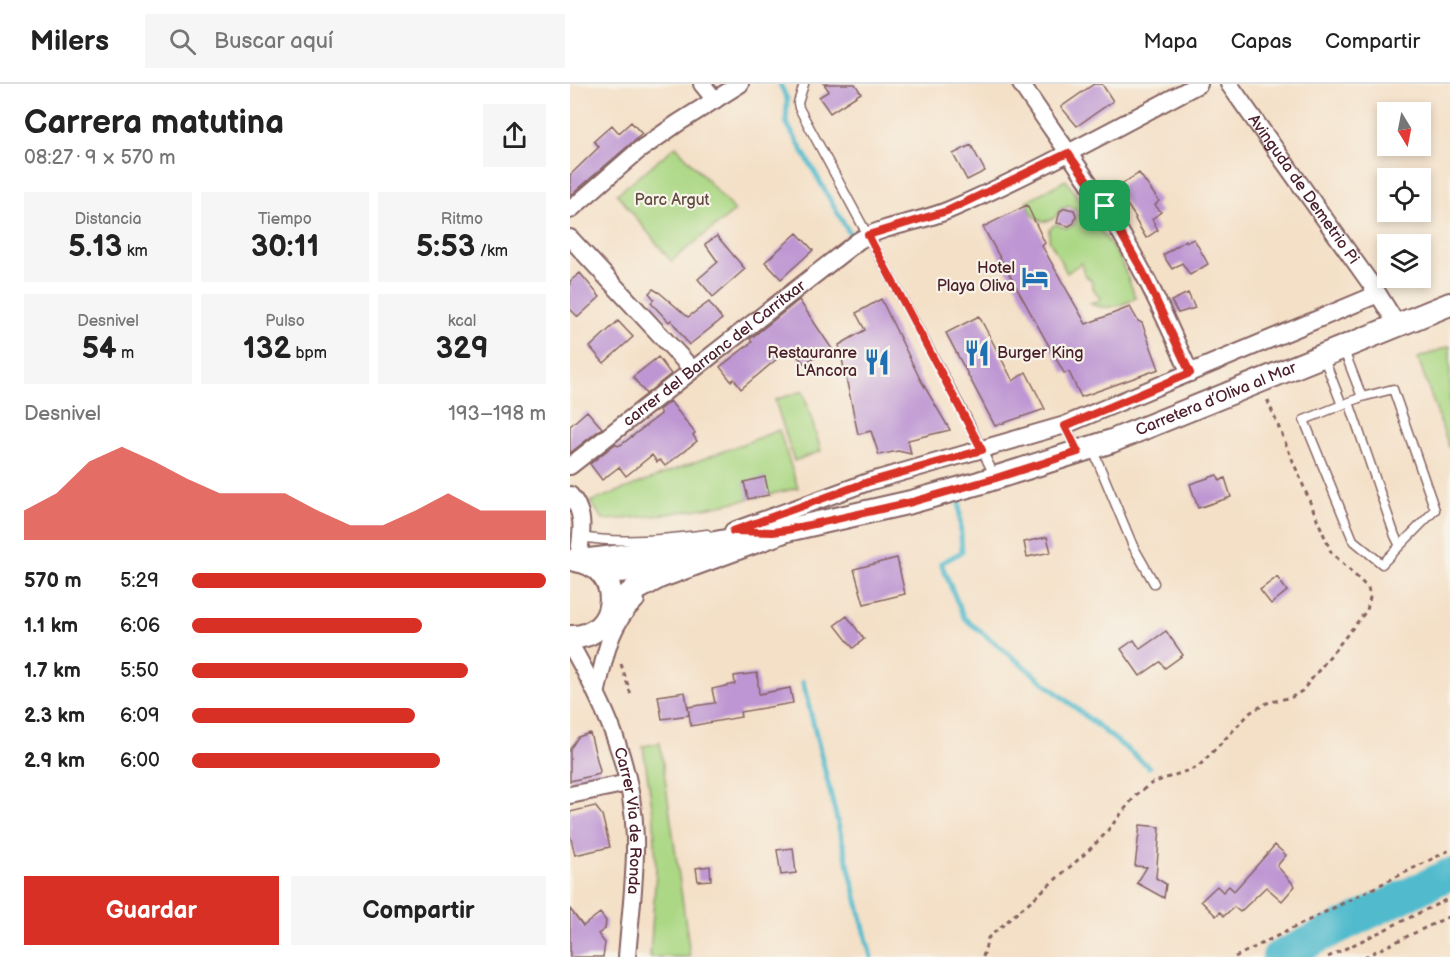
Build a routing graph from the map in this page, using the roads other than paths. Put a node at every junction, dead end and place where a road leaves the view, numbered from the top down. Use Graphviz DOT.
graph roads {
  1 [pos="702,84"];
  2 [pos="740,84"];
  3 [pos="804,84"];
  4 [pos="1021,84"];
  5 [pos="1199,84"];
  6 [pos="1229,84"];
  7 [pos="715,100"];
  8 [pos="1068,153"];
  9 [pos="570,210"];
  10 [pos="570,237"];
  11 [pos="863,238"];
  12 [pos="1378,294"];
  13 [pos="1450,304"];
  14 [pos="1398,326"];
  15 [pos="1333,352"];
  16 [pos="692,369"];
  17 [pos="1190,373"];
  18 [pos="1362,397"];
  19 [pos="1346,403"];
  20 [pos="1065,426"];
  21 [pos="982,450"];
  22 [pos="1085,450"];
  23 [pos="570,466"];
  24 [pos="987,481"];
  25 [pos="570,495"];
  26 [pos="726,531"];
  27 [pos="780,531"];
  28 [pos="581,537"];
  29 [pos="1400,546"];
  30 [pos="714,557"];
  31 [pos="577,560"];
  32 [pos="601,572"];
  33 [pos="1154,583"];
  34 [pos="604,619"];
  35 [pos="570,637"];
  36 [pos="570,644"];
  37 [pos="597,690"];
  38 [pos="628,783"];
  39 [pos="570,795"];
  40 [pos="627,957"];
  1 -- 7 [label="street"];
  2 -- 7 [label="street"];
  3 -- 11 [label="lane"];
  4 -- 8 [label="street"];
  5 -- 8 [label="street"];
  6 -- 12 [label="street, Avinguda de Demetrio Pi"];
  7 -- 9 [label="street"];
  8 -- 11 [label="street"];
  8 -- 17 [label="street"];
  10 -- 16 [label="street"];
  11 -- 16 [label="street, carrer del Barranc del Carritxar"];
  11 -- 21 [label="lane"];
  12 -- 14 [label="street, Avinguda de Demetrio Pi"];
  12 -- 17 [label="street"];
  13 -- 14 [label="street, Carretera d’Oliva al Mar"];
  14 -- 15 [label="street, Carretera d’Oliva al Mar"];
  15 -- 18 [label="lane"];
  15 -- 19 [label="lane"];
  15 -- 22 [label="street, Carretera d’Oliva al Mar"];
  16 -- 23 [label="street, carrer del Barranc del Carritxar"];
  17 -- 20 [label="street"];
  18 -- 19 [label="lane"];
  18 -- 29 [label="lane"];
  19 -- 29 [label="lane"];
  19 -- 29 [label="lane"];
  20 -- 21 [label="street"];
  20 -- 22 [label="lane"];
  21 -- 24 [label="lane"];
  21 -- 26 [label="street"];
  22 -- 24 [label="street, Carretera d’Oliva al Mar"];
  22 -- 33 [label="lane"];
  24 -- 27 [label="street, Carretera d’Oliva al Mar"];
  25 -- 28 [label="street"];
  26 -- 27 [label="lane"];
  26 -- 28 [label="lane"];
  27 -- 30 [label="street"];
  27 -- 31 [label="street"];
  28 -- 31 [label="street"];
  30 -- 32 [label="street"];
  30 -- 34 [label="street"];
  30 -- 37 [label="street"];
  31 -- 32 [label="street"];
  32 -- 34 [label="street"];
  34 -- 35 [label="street"];
  34 -- 37 [label="street, Carrer Via de Ronda"];
  36 -- 37 [label="street, Carrer Via de Ronda"];
  37 -- 38 [label="street, Carrer Via de Ronda"];
  38 -- 39 [label="street"];
  38 -- 40 [label="street, Carrer Via de Ronda"];
}
